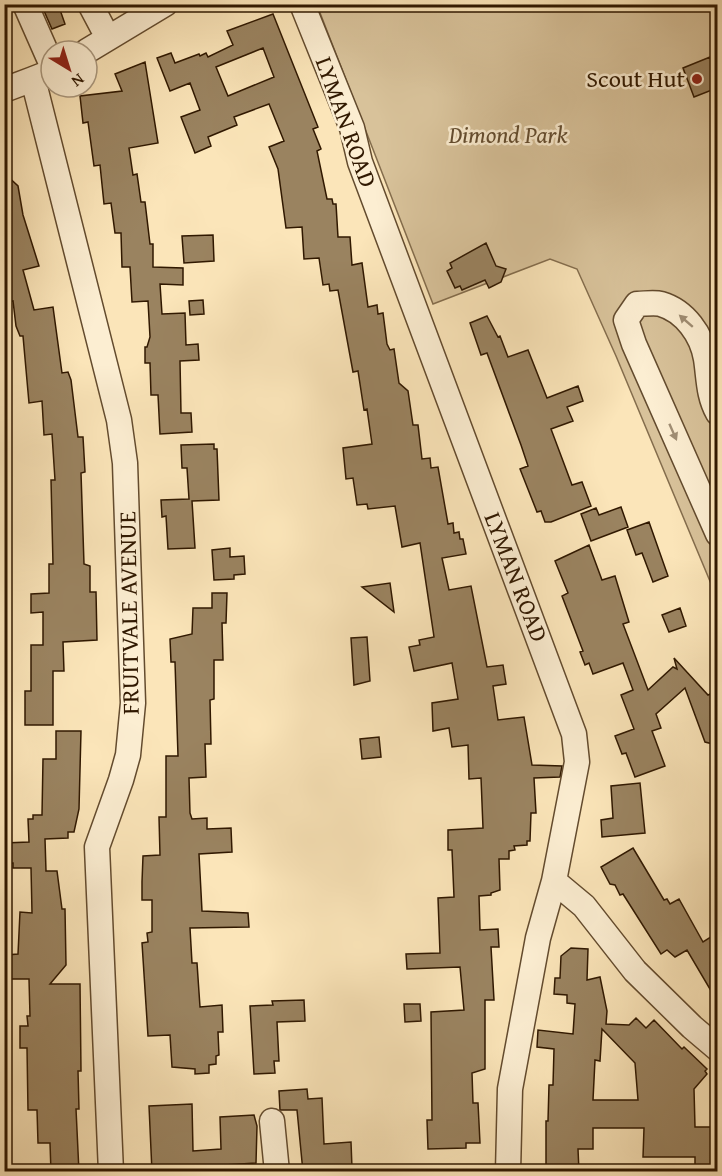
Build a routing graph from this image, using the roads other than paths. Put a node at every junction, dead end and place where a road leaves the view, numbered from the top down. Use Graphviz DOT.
graph roads {
  1 [pos="25,4"];
  2 [pos="90,4"];
  3 [pos="165,4"];
  4 [pos="302,4"];
  5 [pos="108,38"];
  6 [pos="40,39"];
  7 [pos="99,44"];
  8 [pos="39,77"];
  9 [pos="4,90"];
  10 [pos="47,99"];
  11 [pos="717,413"];
  12 [pos="717,532"];
  13 [pos="554,881"];
  14 [pos="717,1049"];
  15 [pos="272,1121"];
  16 [pos="111,1172"];
  17 [pos="277,1172"];
  18 [pos="508,1172"];
  1 -- 6 [label="street"];
  2 -- 5 [label="street"];
  3 -- 5 [label="street"];
  4 -- 13 [label="street, LYMAN ROAD"];
  5 -- 7 [label="street"];
  8 -- 9 [label="street"];
  10 -- 16 [label="street, FRUITVALE AVENUE"];
  11 -- 12 [label="street, one-way"];
  13 -- 14 [label="street"];
  13 -- 18 [label="street, LYMAN ROAD"];
  15 -- 17 [label="street"];
}
